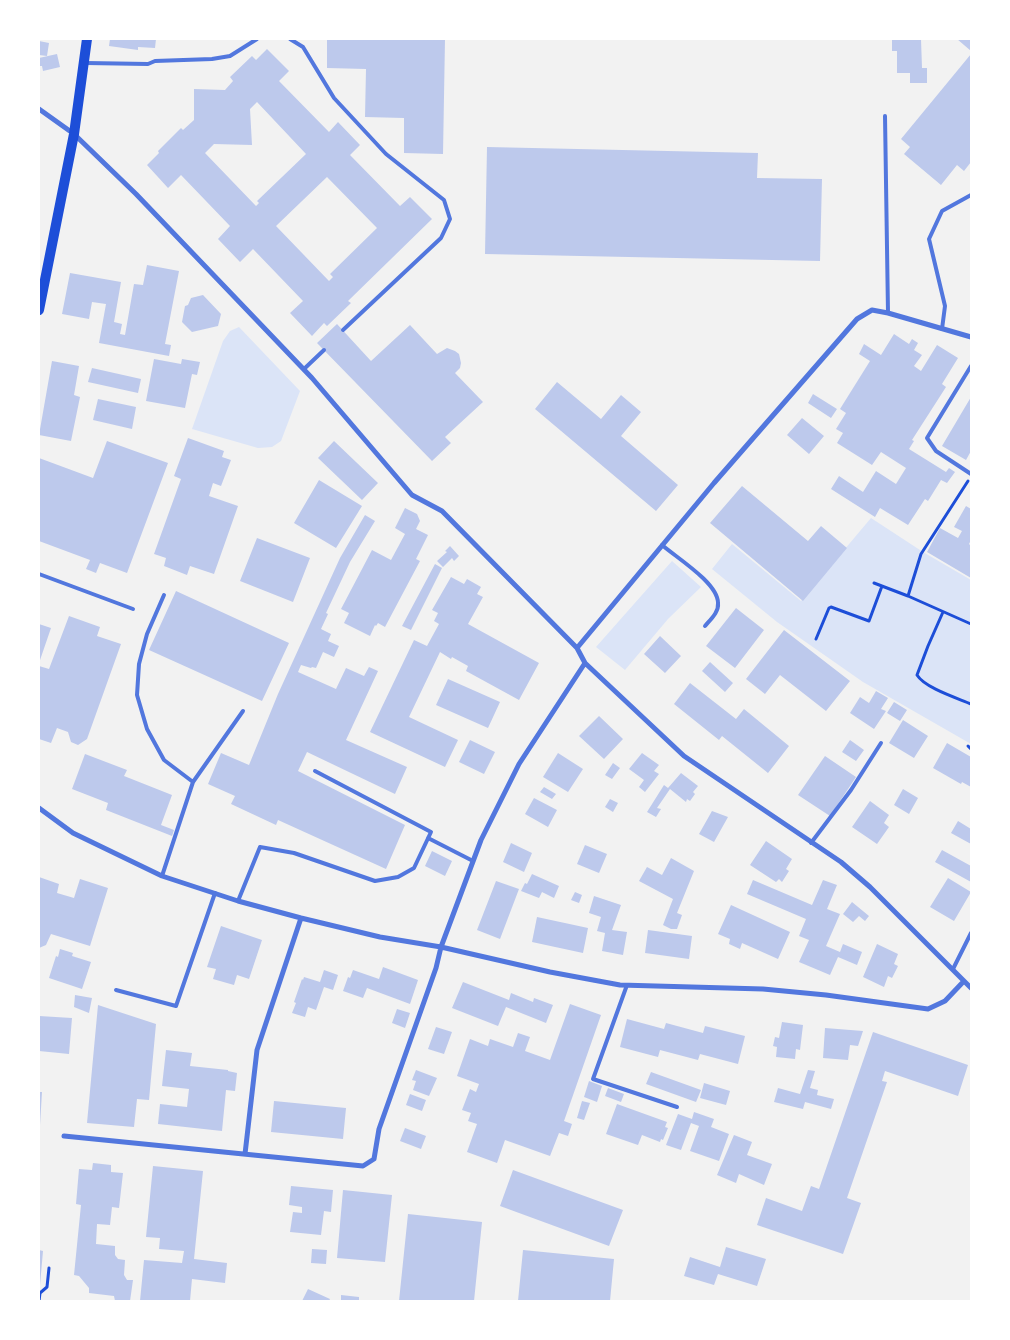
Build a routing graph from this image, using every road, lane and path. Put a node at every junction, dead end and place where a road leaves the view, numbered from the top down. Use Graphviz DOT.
graph roads {
  1 [pos="86,39"];
  2 [pos="257,39"];
  3 [pos="290,39"];
  4 [pos="84,63"];
  5 [pos="39,110"];
  6 [pos="885,116"];
  7 [pos="74,134"];
  8 [pos="971,194"];
  9 [pos="39,310"];
  10 [pos="888,313"];
  11 [pos="942,329"];
  12 [pos="343,330"];
  13 [pos="971,336"];
  14 [pos="324,350"];
  15 [pos="971,366"];
  16 [pos="304,369"];
  17 [pos="971,474"];
  18 [pos="961,490"];
  19 [pos="662,546"];
  20 [pos="39,574"];
  21 [pos="874,583"];
  22 [pos="882,586"];
  23 [pos="164,595"];
  24 [pos="908,596"];
  25 [pos="133,609"];
  26 [pos="943,612"];
  27 [pos="971,624"];
  28 [pos="705,626"];
  29 [pos="816,639"];
  30 [pos="576,648"];
  31 [pos="585,663"];
  32 [pos="971,704"];
  33 [pos="243,711"];
  34 [pos="881,743"];
  35 [pos="315,771"];
  36 [pos="193,782"];
  37 [pos="39,808"];
  38 [pos="428,838"];
  39 [pos="811,842"];
  40 [pos="474,861"];
  41 [pos="162,876"];
  42 [pos="215,893"];
  43 [pos="238,901"];
  44 [pos="301,918"];
  45 [pos="971,933"];
  46 [pos="441,947"];
  47 [pos="953,969"];
  48 [pos="964,981"];
  49 [pos="627,985"];
  50 [pos="971,988"];
  51 [pos="116,990"];
  52 [pos="677,1107"];
  53 [pos="64,1136"];
  54 [pos="245,1154"];
  55 [pos="48,1268"];
  56 [pos="39,1301"];
  1 -- 4 [label="main road"];
  2 -- 4 [label="lane"];
  3 -- 12 [label="lane"];
  4 -- 7 [label="main road"];
  5 -- 7 [label="street"];
  6 -- 10 [label="lane"];
  7 -- 9 [label="main road"];
  7 -- 16 [label="street"];
  8 -- 11 [label="lane"];
  10 -- 11 [label="street"];
  10 -- 19 [label="street"];
  11 -- 13 [label="street"];
  14 -- 16 [label="lane"];
  15 -- 17 [label="lane"];
  16 -- 30 [label="street"];
  18 -- 24 [label="path"];
  19 -- 28 [label="lane"];
  19 -- 30 [label="street"];
  20 -- 25 [label="lane"];
  21 -- 22 [label="path"];
  22 -- 24 [label="path"];
  22 -- 29 [label="path"];
  23 -- 36 [label="lane"];
  24 -- 26 [label="path"];
  26 -- 27 [label="path"];
  26 -- 32 [label="path"];
  30 -- 31 [label="street"];
  31 -- 39 [label="street"];
  31 -- 40 [label="street"];
  33 -- 36 [label="lane"];
  34 -- 39 [label="lane"];
  35 -- 38 [label="lane"];
  36 -- 41 [label="lane"];
  37 -- 41 [label="street"];
  38 -- 40 [label="lane"];
  38 -- 43 [label="lane"];
  39 -- 47 [label="street"];
  40 -- 46 [label="street"];
  41 -- 42 [label="street"];
  42 -- 43 [label="street"];
  42 -- 51 [label="lane"];
  43 -- 44 [label="street"];
  44 -- 46 [label="street"];
  44 -- 54 [label="street"];
  45 -- 47 [label="lane"];
  46 -- 49 [label="street"];
  46 -- 54 [label="street"];
  47 -- 48 [label="street"];
  48 -- 49 [label="street"];
  48 -- 50 [label="street"];
  49 -- 52 [label="lane"];
  53 -- 54 [label="street"];
  55 -- 56 [label="path"];
}
